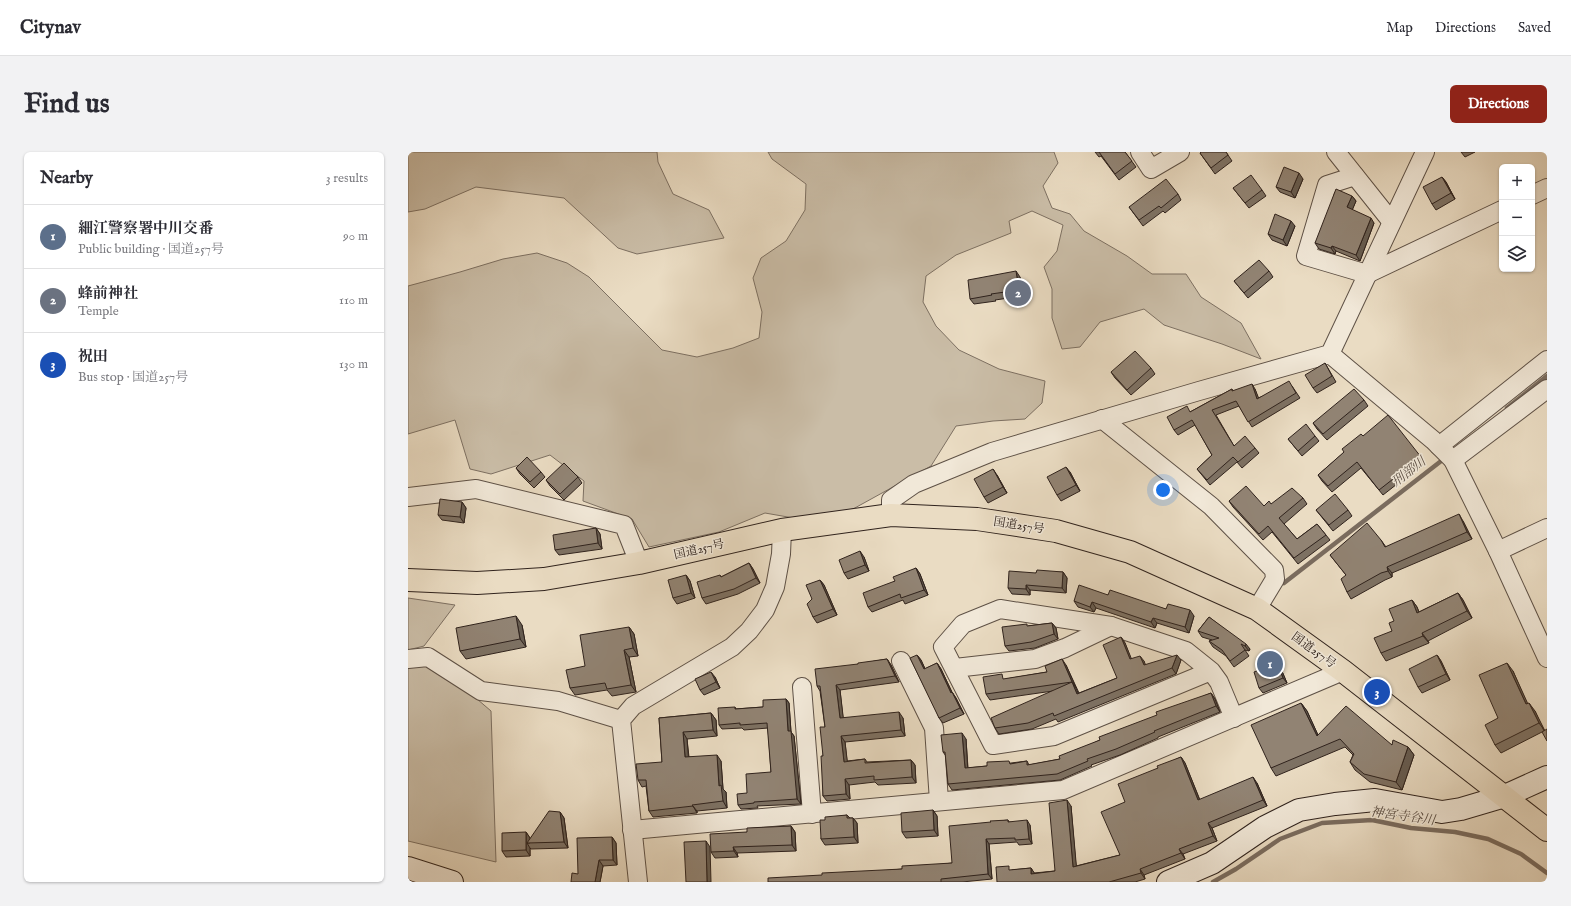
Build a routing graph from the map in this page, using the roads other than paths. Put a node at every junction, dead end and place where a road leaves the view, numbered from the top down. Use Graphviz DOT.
graph roads {
  1 [pos="1140,152"];
  2 [pos="1180,152"];
  3 [pos="1336,152"];
  4 [pos="1425,152"];
  5 [pos="1355,176"];
  6 [pos="1547,188"];
  7 [pos="1535,194"];
  8 [pos="1499,211"];
  9 [pos="1391,221"];
  10 [pos="1367,274"];
  11 [pos="1330,354"];
  12 [pos="1547,360"];
  13 [pos="1547,389"];
  14 [pos="1102,419"];
  15 [pos="1447,454"];
  16 [pos="408,497"];
  17 [pos="891,515"];
  18 [pos="1547,528"];
  19 [pos="782,530"];
  20 [pos="1498,551"];
  21 [pos="639,563"];
  22 [pos="408,580"];
  23 [pos="1257,608"];
  24 [pos="1110,626"];
  25 [pos="1547,658"];
  26 [pos="408,659"];
  27 [pos="901,661"];
  28 [pos="955,668"];
  29 [pos="1343,671"];
  30 [pos="1212,672"];
  31 [pos="802,687"];
  32 [pos="1234,718"];
  33 [pos="622,720"];
  34 [pos="1547,777"];
  35 [pos="1505,796"];
  36 [pos="939,801"];
  37 [pos="812,814"];
  38 [pos="632,830"];
  39 [pos="1547,830"];
  40 [pos="408,868"];
  41 [pos="452,882"];
  42 [pos="638,882"];
  43 [pos="1168,882"];
  1 -- 2 [label="street"];
  3 -- 5 [label="street"];
  4 -- 9 [label="street"];
  5 -- 9 [label="street"];
  5 -- 10 [label="street"];
  6 -- 7 [label="street"];
  8 -- 10 [label="street"];
  9 -- 10 [label="street"];
  10 -- 11 [label="street"];
  11 -- 14 [label="street"];
  11 -- 15 [label="street"];
  12 -- 15 [label="street"];
  13 -- 15 [label="street"];
  14 -- 17 [label="street"];
  14 -- 23 [label="street"];
  15 -- 20 [label="street"];
  16 -- 21 [label="street"];
  17 -- 19 [label="highway, 国道257号"];
  17 -- 23 [label="highway, 国道257号"];
  18 -- 20 [label="street"];
  19 -- 21 [label="highway, 国道257号"];
  19 -- 33 [label="street"];
  20 -- 25 [label="street"];
  21 -- 22 [label="highway, 国道257号"];
  23 -- 29 [label="highway, 国道257号"];
  24 -- 28 [label="street"];
  24 -- 28 [label="street"];
  24 -- 30 [label="street"];
  26 -- 33 [label="street"];
  27 -- 36 [label="street"];
  28 -- 30 [label="street"];
  29 -- 32 [label="street"];
  29 -- 35 [label="highway, 国道257号"];
  30 -- 32 [label="street"];
  31 -- 37 [label="street"];
  32 -- 36 [label="street"];
  33 -- 38 [label="street"];
  34 -- 35 [label="street"];
  35 -- 39 [label="highway, 国道257号"];
  35 -- 43 [label="street"];
  36 -- 37 [label="street"];
  37 -- 38 [label="street"];
  38 -- 42 [label="street"];
  40 -- 41 [label="street"];
}
